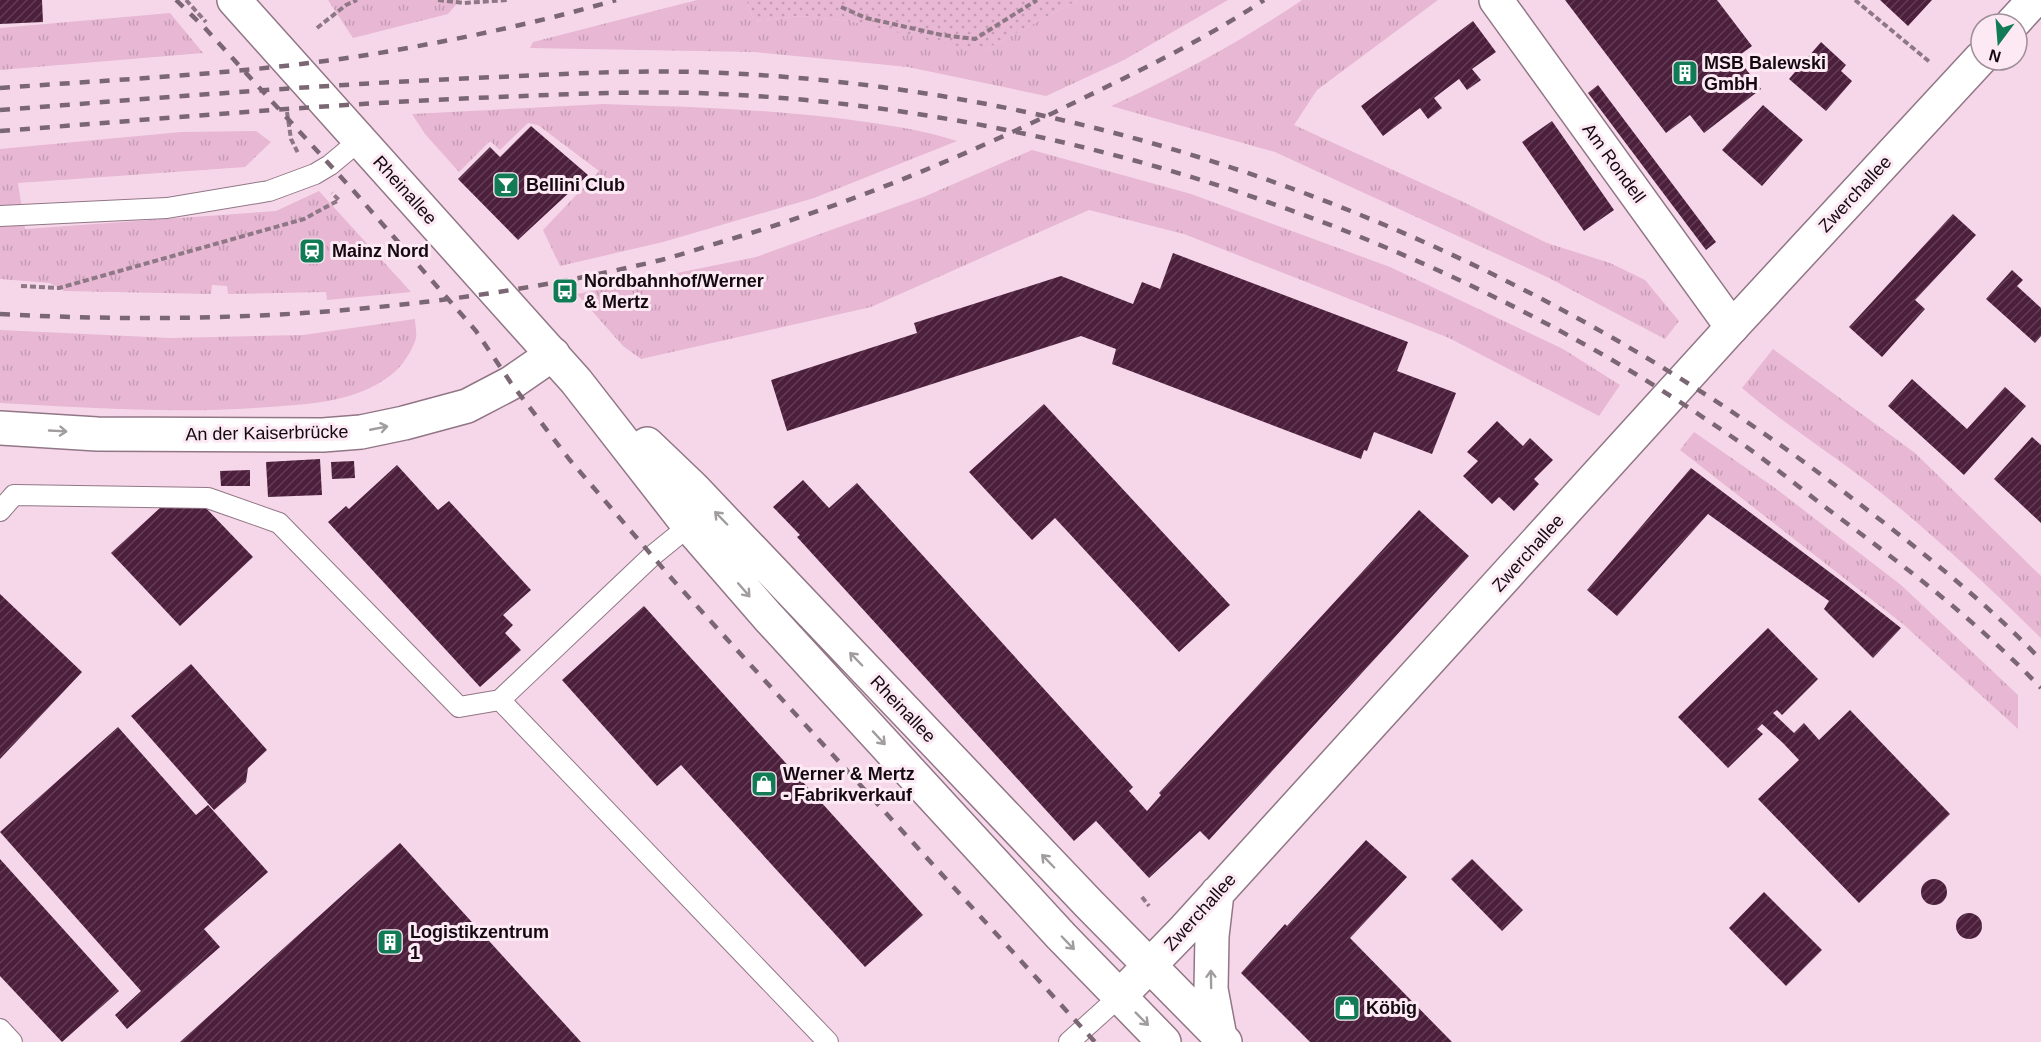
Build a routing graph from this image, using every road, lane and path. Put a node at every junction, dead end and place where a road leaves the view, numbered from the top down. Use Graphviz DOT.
graph roads {
  1 [pos="186,0"];
  2 [pos="234,0"];
  3 [pos="357,0"];
  4 [pos="438,0"];
  5 [pos="508,0"];
  6 [pos="1037,0"];
  7 [pos="1497,0"];
  8 [pos="1855,0"];
  9 [pos="2034,0"];
  10 [pos="841,7"];
  11 [pos="2023,12"];
  12 [pos="209,25"];
  13 [pos="317,28"];
  14 [pos="1969,71"];
  15 [pos="1957,84"];
  16 [pos="285,108"];
  17 [pos="360,140"];
  18 [pos="315,174"];
  19 [pos="0,216"];
  20 [pos="21,286"];
  21 [pos="1732,327"];
  22 [pos="553,354"];
  23 [pos="576,381"];
  24 [pos="0,428"];
  25 [pos="0,512"];
  26 [pos="689,526"];
  27 [pos="500,700"];
  28 [pos="1217,893"];
  29 [pos="1142,897"];
  30 [pos="1149,906"];
  31 [pos="1149,966"];
  32 [pos="1119,997"];
  33 [pos="0,1029"];
  34 [pos="1223,1039"];
  35 [pos="12,1042"];
  36 [pos="828,1042"];
  37 [pos="1069,1042"];
  38 [pos="1164,1042"];
  1 -- 12 [label="path"];
  2 -- 17 [label="main road, Rheinallee"];
  3 -- 13 [label="path"];
  4 -- 5 [label="path"];
  6 -- 10 [label="path"];
  7 -- 21 [label="main road, Am Rondell"];
  8 -- 15 [label="path"];
  9 -- 11 [label="main road"];
  14 -- 15 [label="main road, Zwerchallee"];
  15 -- 21 [label="main road, Zwerchallee"];
  16 -- 18 [label="path"];
  17 -- 18 [label="lane"];
  17 -- 22 [label="main road, Rheinallee"];
  18 -- 19 [label="lane"];
  18 -- 20 [label="path"];
  21 -- 28 [label="main road, Zwerchallee"];
  22 -- 23 [label="main road, Rheinallee"];
  24 -- 22 [label="main road, An der Kaiserbrücke, one-way"];
  23 -- 26 [label="main road, Rheinallee"];
  31 -- 23 [label="main road, Rheinallee, one-way"];
  25 -- 27 [label="lane"];
  26 -- 27 [label="lane"];
  26 -- 32 [label="main road, Rheinallee, one-way"];
  27 -- 36 [label="lane"];
  28 -- 31 [label="main road, Zwerchallee"];
  34 -- 28 [label="main road, one-way"];
  29 -- 30 [label="path"];
  31 -- 32 [label="main road, Zwerchallee"];
  31 -- 34 [label="main road, Rheinallee"];
  32 -- 37 [label="lane, Zwerchallee"];
  32 -- 38 [label="main road, Rheinallee, one-way"];
  33 -- 35 [label="lane"];
}
